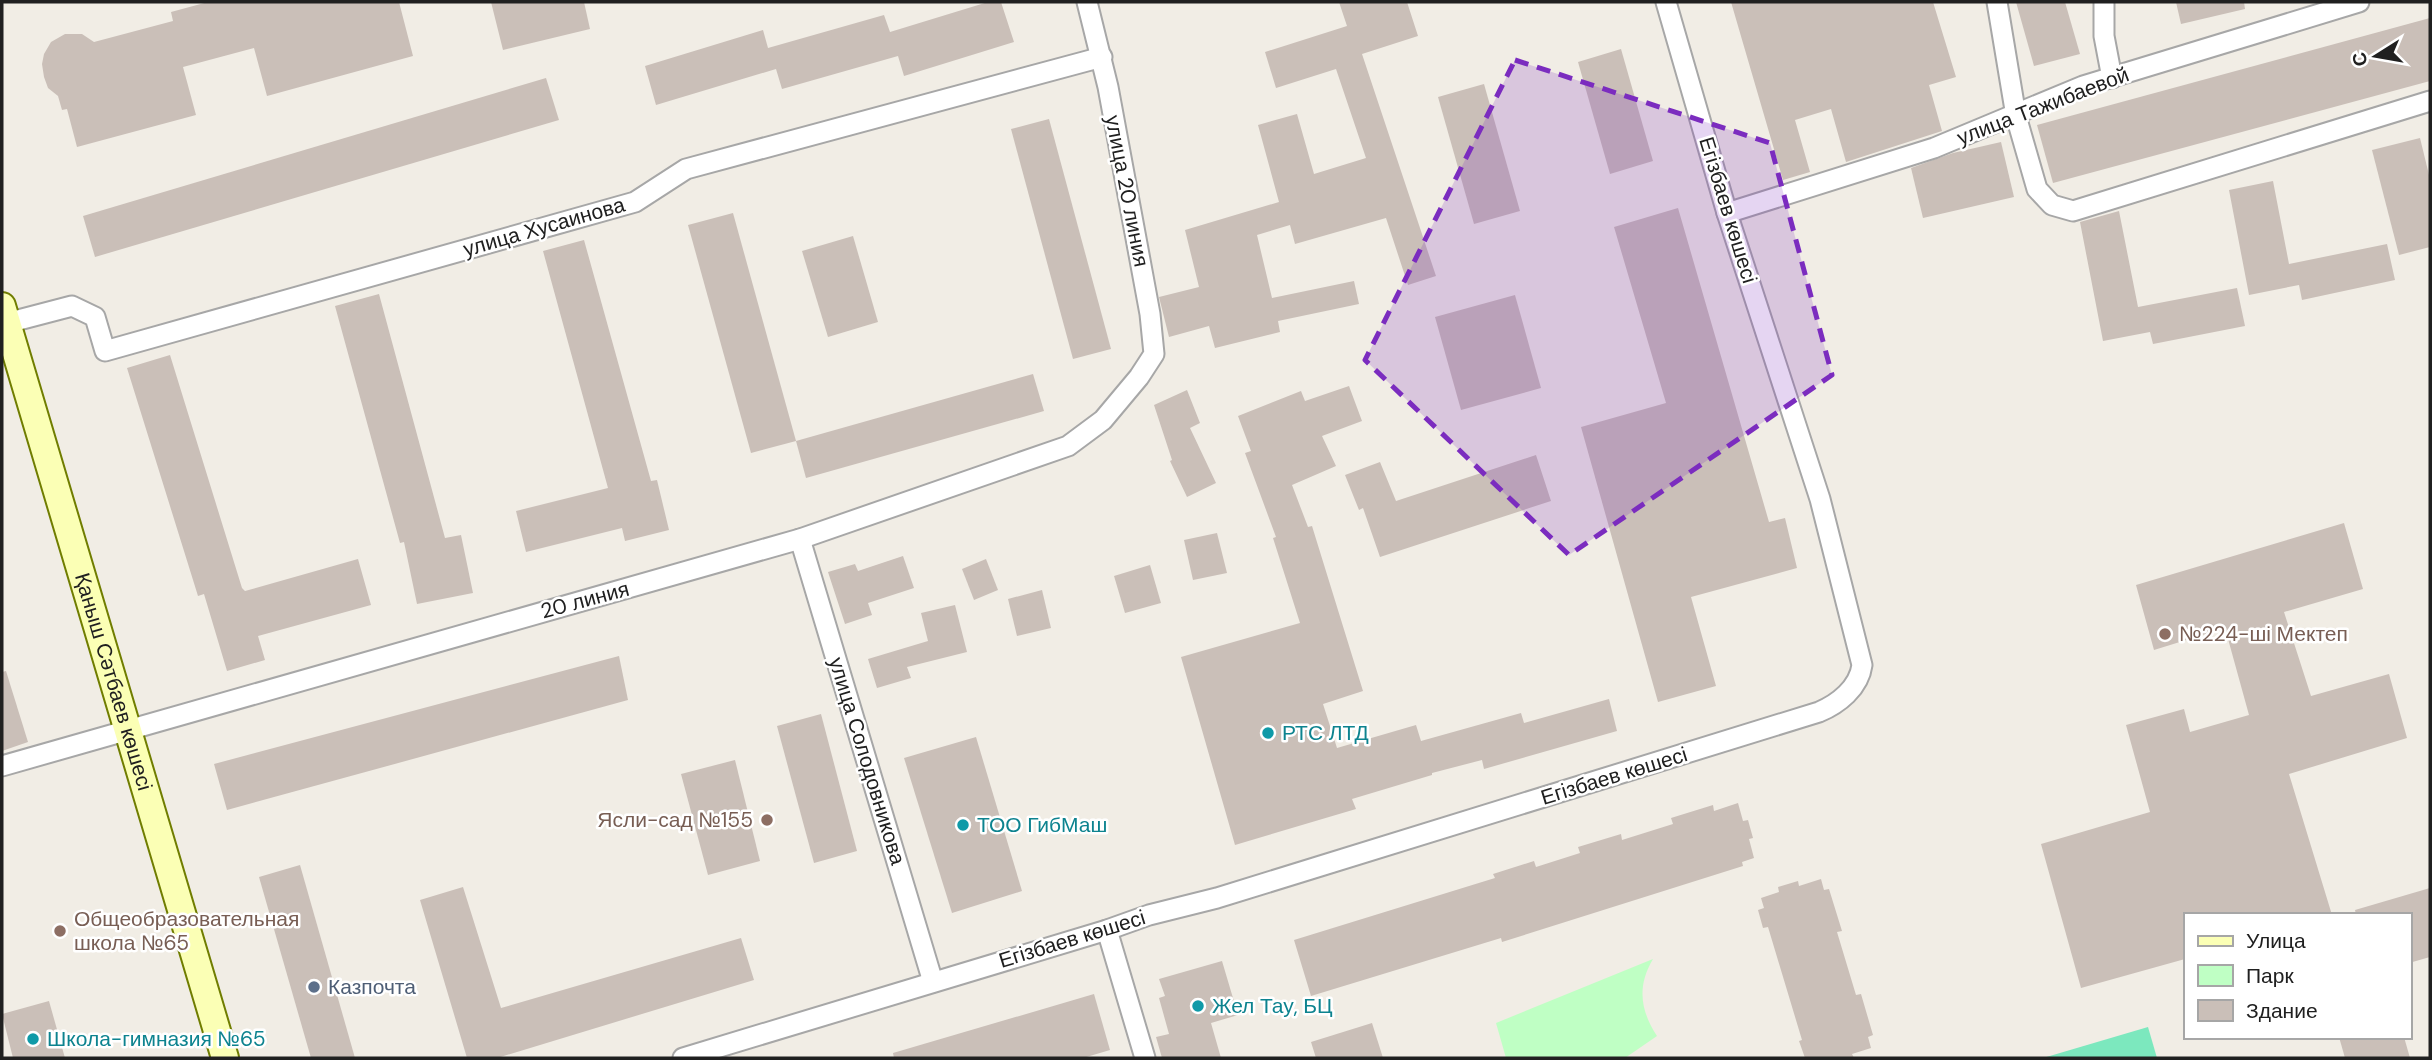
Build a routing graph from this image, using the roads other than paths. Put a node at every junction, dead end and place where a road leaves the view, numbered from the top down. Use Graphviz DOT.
graph roads {
  1 [pos="1087,2"];
  2 [pos="1666,2"];
  3 [pos="1997,2"];
  4 [pos="2104,2"];
  5 [pos="2360,2"];
  6 [pos="2321,7"];
  7 [pos="1102,57"];
  8 [pos="2112,78"];
  9 [pos="2430,101"];
  10 [pos="2016,116"];
  11 [pos="1727,213"];
  12 [pos="4,314"];
  13 [pos="1139,377"];
  14 [pos="800,539"];
  15 [pos="127,730"];
  16 [pos="2,766"];
  17 [pos="1107,930"];
  18 [pos="933,982"];
  19 [pos="737,1051"];
  20 [pos="690,1057"];
  21 [pos="225,1058"];
  22 [pos="1145,1058"];
  1 -- 7 [label="street, улица 20 линия"];
  2 -- 11 [label="street, Егізбаев көшесі"];
  3 -- 10 [label="street"];
  4 -- 8 [label="street"];
  5 -- 6 [label="street, улица Тажибаевой"];
  6 -- 8 [label="street, улица Тажибаевой"];
  7 -- 12 [label="street, улица Хусаинова"];
  7 -- 13 [label="street, улица 20 линия"];
  8 -- 10 [label="street, улица Тажибаевой"];
  9 -- 10 [label="street"];
  10 -- 11 [label="street, улица Тажибаевой"];
  11 -- 17 [label="street, Егізбаев көшесі"];
  12 -- 15 [label="main road, Қаныш Сәтбаев көшесі"];
  13 -- 14 [label="street, 20 линия"];
  14 -- 15 [label="street, 20 линия"];
  14 -- 18 [label="street, улица Солодовникова"];
  15 -- 16 [label="street, 20 линия"];
  15 -- 21 [label="main road, Қаныш Сәтбаев көшесі"];
  17 -- 18 [label="street, Егізбаев көшесі"];
  17 -- 22 [label="street"];
  18 -- 19 [label="street, Егізбаев көшесі"];
  19 -- 20 [label="street, Егізбаев көшесі"];
}
